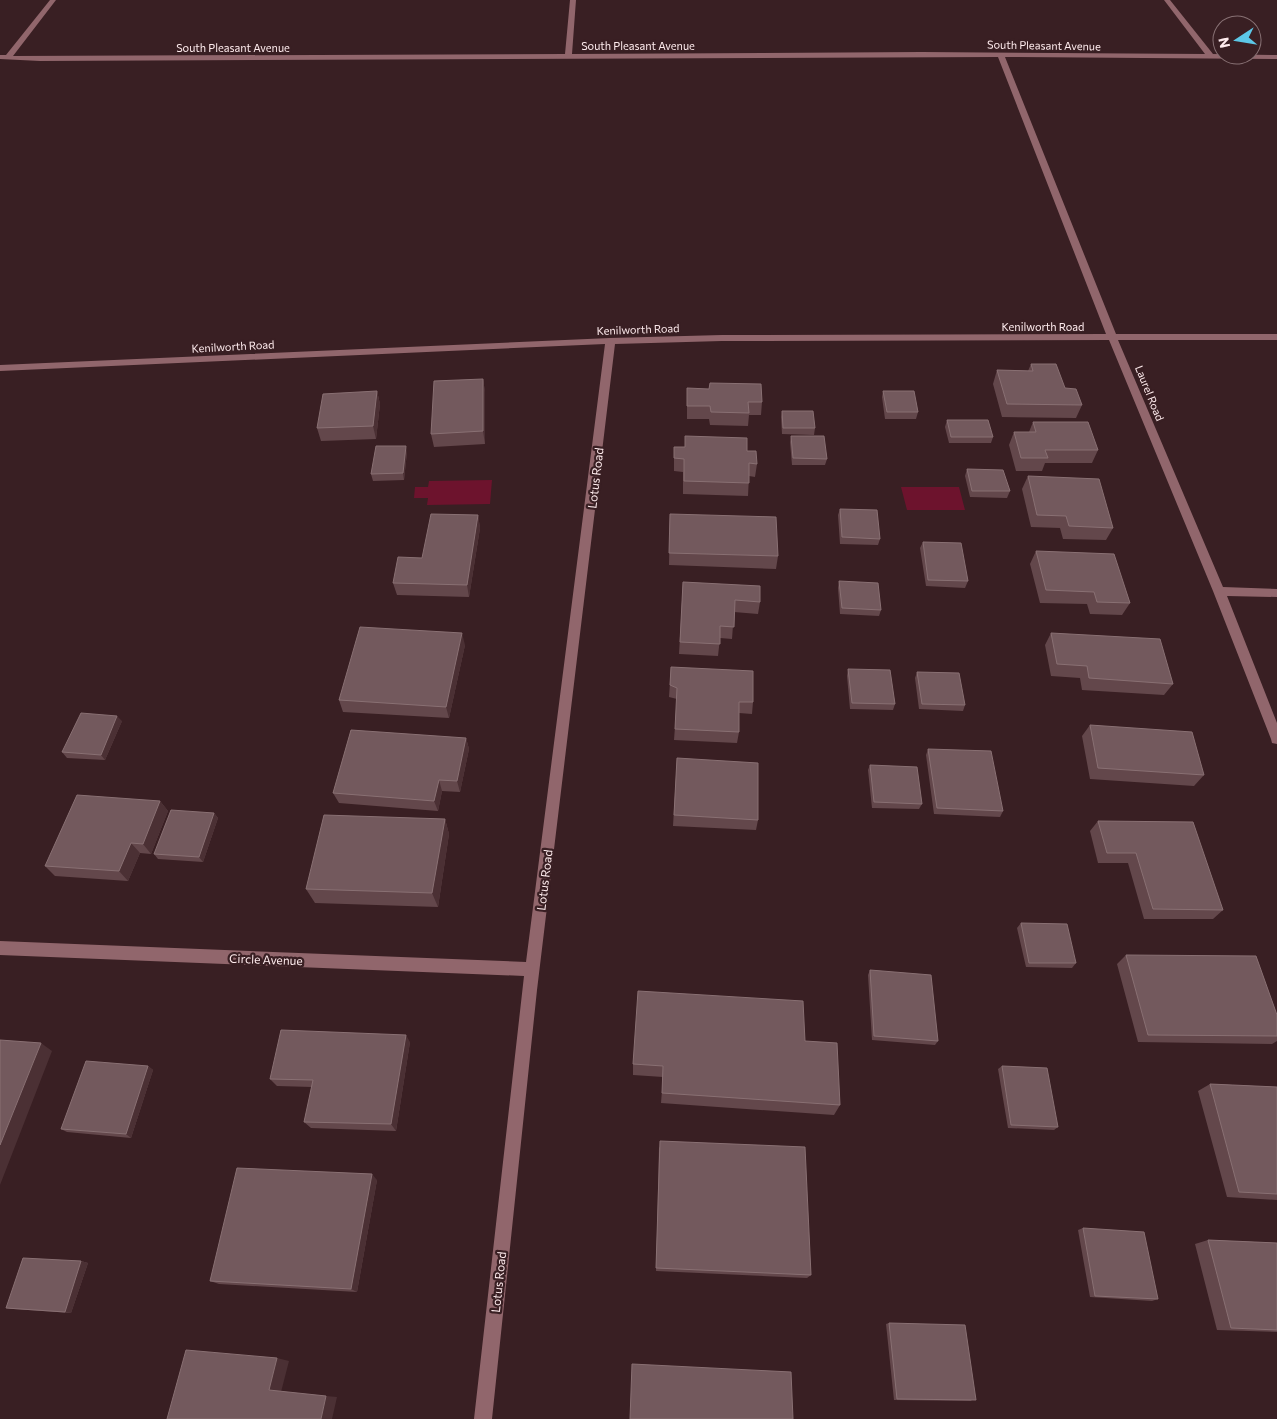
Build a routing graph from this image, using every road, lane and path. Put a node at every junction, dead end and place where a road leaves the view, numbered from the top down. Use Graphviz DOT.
graph roads {
  1 [pos="53,0"];
  2 [pos="573,0"];
  3 [pos="1167,0"];
  4 [pos="568,55"];
  5 [pos="1001,55"];
  6 [pos="0,56"];
  7 [pos="9,56"];
  8 [pos="1211,57"];
  9 [pos="1277,57"];
  10 [pos="1277,337"];
  11 [pos="1113,338"];
  12 [pos="610,341"];
  13 [pos="0,368"];
  14 [pos="1219,591"];
  15 [pos="1277,593"];
  16 [pos="1277,739"];
  17 [pos="0,948"];
  18 [pos="533,969"];
  19 [pos="483,1419"];
  1 -- 7 [label="street"];
  2 -- 4 [label="street"];
  3 -- 8 [label="street"];
  4 -- 5 [label="street, South Pleasant Avenue"];
  4 -- 7 [label="street, South Pleasant Avenue"];
  5 -- 8 [label="street, South Pleasant Avenue"];
  5 -- 11 [label="street, Laurel Road"];
  6 -- 7 [label="street, South Pleasant Avenue"];
  8 -- 9 [label="street, South Pleasant Avenue"];
  10 -- 11 [label="street, Kenilworth Road"];
  11 -- 12 [label="street, Kenilworth Road"];
  11 -- 14 [label="street, Laurel Road"];
  12 -- 13 [label="street, Kenilworth Road"];
  12 -- 18 [label="street, Lotus Road"];
  14 -- 15 [label="street"];
  14 -- 16 [label="street, Laurel Road"];
  17 -- 18 [label="street, Circle Avenue"];
  18 -- 19 [label="street, Lotus Road"];
}
